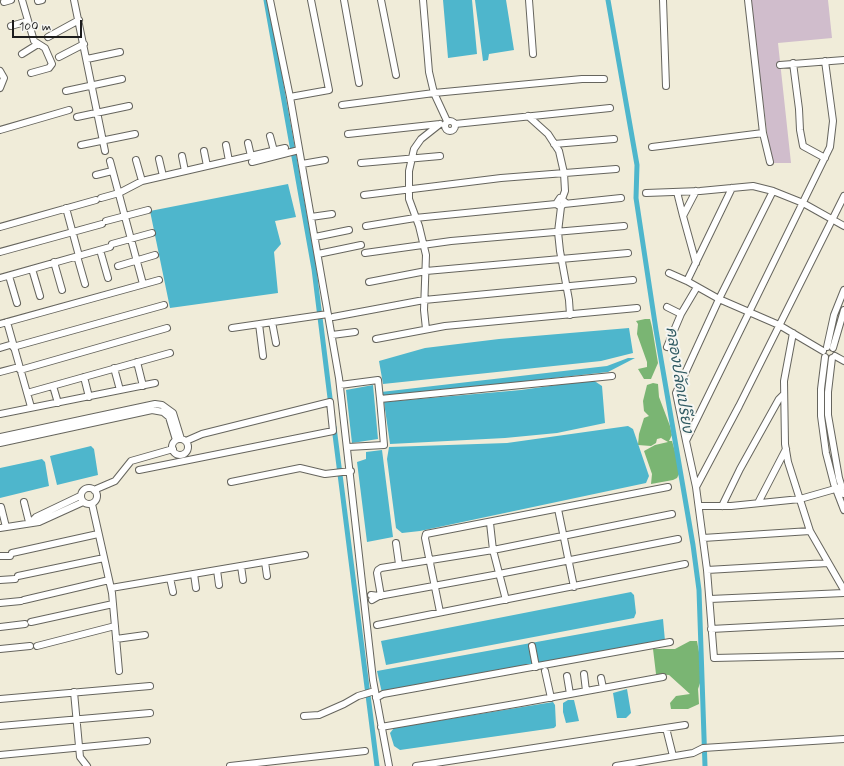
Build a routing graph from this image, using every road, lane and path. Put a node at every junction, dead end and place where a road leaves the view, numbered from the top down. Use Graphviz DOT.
graph roads {
  1 [pos="22,0"];
  2 [pos="74,0"];
  3 [pos="270,0"];
  4 [pos="311,0"];
  5 [pos="344,0"];
  6 [pos="381,0"];
  7 [pos="423,0"];
  8 [pos="529,0"];
  9 [pos="663,0"];
  10 [pos="748,0"];
  11 [pos="79,20"];
  12 [pos="28,21"];
  13 [pos="11,26"];
  14 [pos="48,36"];
  15 [pos="38,44"];
  16 [pos="84,44"];
  17 [pos="120,52"];
  18 [pos="22,54"];
  19 [pos="533,54"];
  20 [pos="59,57"];
  21 [pos="87,59"];
  22 [pos="844,60"];
  23 [pos="824,61"];
  24 [pos="793,63"];
  25 [pos="780,64"];
  26 [pos="0,71"];
  27 [pos="31,74"];
  28 [pos="396,75"];
  29 [pos="122,79"];
  30 [pos="604,79"];
  31 [pos="359,83"];
  32 [pos="91,86"];
  33 [pos="666,86"];
  34 [pos="0,88"];
  35 [pos="66,91"];
  36 [pos="434,93"];
  37 [pos="290,97"];
  38 [pos="342,104"];
  39 [pos="129,106"];
  40 [pos="610,108"];
  41 [pos="69,110"];
  42 [pos="97,113"];
  43 [pos="528,116"];
  44 [pos="77,117"];
  45 [pos="444,123"];
  46 [pos="0,130"];
  47 [pos="763,133"];
  48 [pos="135,134"];
  49 [pos="348,134"];
  50 [pos="270,136"];
  51 [pos="614,139"];
  52 [pos="103,140"];
  53 [pos="248,143"];
  54 [pos="554,144"];
  55 [pos="81,145"];
  56 [pos="226,145"];
  57 [pos="652,147"];
  58 [pos="285,148"];
  59 [pos="299,150"];
  60 [pos="105,151"];
  61 [pos="204,151"];
  62 [pos="274,151"];
  63 [pos="182,156"];
  64 [pos="440,156"];
  65 [pos="825,158"];
  66 [pos="159,159"];
  67 [pos="252,159"];
  68 [pos="410,159"];
  69 [pos="136,160"];
  70 [pos="325,160"];
  71 [pos="110,161"];
  72 [pos="229,161"];
  73 [pos="770,162"];
  74 [pos="361,163"];
  75 [pos="302,164"];
  76 [pos="207,166"];
  77 [pos="616,169"];
  78 [pos="112,171"];
  79 [pos="185,171"];
  80 [pos="564,173"];
  81 [pos="96,175"];
  82 [pos="163,176"];
  83 [pos="142,181"];
  84 [pos="732,188"];
  85 [pos="408,189"];
  86 [pos="696,191"];
  87 [pos="773,191"];
  88 [pos="677,192"];
  89 [pos="119,193"];
  90 [pos="646,193"];
  91 [pos="364,195"];
  92 [pos="844,196"];
  93 [pos="621,198"];
  94 [pos="561,203"];
  95 [pos="803,203"];
  96 [pos="66,208"];
  97 [pos="148,210"];
  98 [pos="332,214"];
  99 [pos="125,216"];
  100 [pos="683,216"];
  101 [pos="311,218"];
  102 [pos="415,218"];
  103 [pos="833,220"];
  104 [pos="366,226"];
  105 [pos="624,226"];
  106 [pos="844,226"];
  107 [pos="0,227"];
  108 [pos="350,230"];
  109 [pos="73,232"];
  110 [pos="558,232"];
  111 [pos="152,233"];
  112 [pos="315,237"];
  113 [pos="131,238"];
  114 [pos="424,244"];
  115 [pos="361,246"];
  116 [pos="100,250"];
  117 [pos="0,252"];
  118 [pos="365,253"];
  119 [pos="628,253"];
  120 [pos="318,254"];
  121 [pos="155,255"];
  122 [pos="78,256"];
  123 [pos="562,259"];
  124 [pos="137,260"];
  125 [pos="54,262"];
  126 [pos="696,263"];
  127 [pos="118,266"];
  128 [pos="32,269"];
  129 [pos="426,271"];
  130 [pos="669,272"];
  131 [pos="9,276"];
  132 [pos="0,278"];
  133 [pos="108,278"];
  134 [pos="159,280"];
  135 [pos="633,280"];
  136 [pos="687,281"];
  137 [pos="370,282"];
  138 [pos="85,284"];
  139 [pos="143,284"];
  140 [pos="568,287"];
  141 [pos="698,287"];
  142 [pos="62,290"];
  143 [pos="844,290"];
  144 [pos="40,296"];
  145 [pos="719,299"];
  146 [pos="424,300"];
  147 [pos="17,303"];
  148 [pos="164,305"];
  149 [pos="668,307"];
  150 [pos="637,308"];
  151 [pos="844,310"];
  152 [pos="748,312"];
  153 [pos="570,314"];
  154 [pos="681,314"];
  155 [pos="331,316"];
  156 [pos="7,322"];
  157 [pos="272,322"];
  158 [pos="0,324"];
  159 [pos="259,324"];
  160 [pos="779,325"];
  161 [pos="167,328"];
  162 [pos="232,328"];
  163 [pos="426,329"];
  164 [pos="355,332"];
  165 [pos="792,333"];
  166 [pos="332,335"];
  167 [pos="376,339"];
  168 [pos="276,343"];
  169 [pos="13,346"];
  170 [pos="667,347"];
  171 [pos="0,348"];
  172 [pos="827,351"];
  173 [pos="170,353"];
  174 [pos="263,356"];
  175 [pos="833,357"];
  176 [pos="844,361"];
  177 [pos="137,362"];
  178 [pos="20,368"];
  179 [pos="114,368"];
  180 [pos="0,372"];
  181 [pos="612,376"];
  182 [pos="84,377"];
  183 [pos="155,383"];
  184 [pos="340,385"];
  185 [pos="53,386"];
  186 [pos="143,386"];
  187 [pos="120,390"];
  188 [pos="27,393"];
  189 [pos="784,394"];
  190 [pos="89,397"];
  191 [pos="380,399"];
  192 [pos="58,403"];
  193 [pos="31,407"];
  194 [pos="0,414"];
  195 [pos="40,431"];
  196 [pos="0,437"];
  197 [pos="181,440"];
  198 [pos="686,441"];
  199 [pos="0,443"];
  200 [pos="348,447"];
  201 [pos="173,449"];
  202 [pos="786,449"];
  203 [pos="140,470"];
  204 [pos="349,471"];
  205 [pos="231,482"];
  206 [pos="668,487"];
  207 [pos="696,487"];
  208 [pos="839,488"];
  209 [pos="94,490"];
  210 [pos="844,494"];
  211 [pos="82,499"];
  212 [pos="800,499"];
  213 [pos="24,502"];
  214 [pos="758,503"];
  215 [pos="92,504"];
  216 [pos="698,506"];
  217 [pos="722,506"];
  218 [pos="1,507"];
  219 [pos="558,509"];
  220 [pos="844,510"];
  221 [pos="672,514"];
  222 [pos="30,522"];
  223 [pos="490,523"];
  224 [pos="3,528"];
  225 [pos="810,531"];
  226 [pos="98,534"];
  227 [pos="562,536"];
  228 [pos="703,538"];
  229 [pos="678,539"];
  230 [pos="396,543"];
  231 [pos="493,550"];
  232 [pos="305,555"];
  233 [pos="0,556"];
  234 [pos="104,558"];
  235 [pos="429,559"];
  236 [pos="568,561"];
  237 [pos="265,562"];
  238 [pos="828,563"];
  239 [pos="399,564"];
  240 [pos="685,564"];
  241 [pos="241,566"];
  242 [pos="217,570"];
  243 [pos="707,570"];
  244 [pos="194,574"];
  245 [pos="499,574"];
  246 [pos="268,576"];
  247 [pos="170,578"];
  248 [pos="0,580"];
  249 [pos="109,580"];
  250 [pos="243,580"];
  251 [pos="219,585"];
  252 [pos="434,586"];
  253 [pos="574,587"];
  254 [pos="111,588"];
  255 [pos="196,588"];
  256 [pos="844,590"];
  257 [pos="173,592"];
  258 [pos="844,593"];
  259 [pos="380,596"];
  260 [pos="368,598"];
  261 [pos="710,599"];
  262 [pos="506,600"];
  263 [pos="0,603"];
  264 [pos="113,604"];
  265 [pos="440,612"];
  266 [pos="844,622"];
  267 [pos="377,625"];
  268 [pos="115,626"];
  269 [pos="0,627"];
  270 [pos="711,629"];
  271 [pos="146,635"];
  272 [pos="116,639"];
  273 [pos="670,642"];
  274 [pos="532,646"];
  275 [pos="0,649"];
  276 [pos="844,655"];
  277 [pos="536,666"];
  278 [pos="119,671"];
  279 [pos="545,671"];
  280 [pos="584,674"];
  281 [pos="567,676"];
  282 [pos="664,676"];
  283 [pos="601,678"];
  284 [pos="150,686"];
  285 [pos="603,688"];
  286 [pos="74,692"];
  287 [pos="586,692"];
  288 [pos="371,694"];
  289 [pos="570,694"];
  290 [pos="551,698"];
  291 [pos="0,699"];
  292 [pos="150,713"];
  293 [pos="304,716"];
  294 [pos="77,720"];
  295 [pos="685,725"];
  296 [pos="0,726"];
  297 [pos="381,727"];
  298 [pos="666,728"];
  299 [pos="844,739"];
  300 [pos="147,741"];
  301 [pos="79,746"];
  302 [pos="365,751"];
  303 [pos="0,755"];
  304 [pos="673,756"];
  305 [pos="462,759"];
  306 [pos="243,765"];
  307 [pos="87,766"];
  308 [pos="230,766"];
  309 [pos="389,766"];
  310 [pos="416,766"];
  311 [pos="463,766"];
  312 [pos="616,766"];
  1 -- 12 [label="street"];
  2 -- 11 [label="street"];
  3 -- 37 [label="street"];
  4 -- 37 [label="street"];
  5 -- 31 [label="street"];
  6 -- 28 [label="street"];
  7 -- 36 [label="street"];
  8 -- 19 [label="street"];
  9 -- 33 [label="street"];
  10 -- 47 [label="street"];
  11 -- 14 [label="street"];
  11 -- 16 [label="street"];
  12 -- 13 [label="street"];
  12 -- 15 [label="street"];
  15 -- 18 [label="street"];
  15 -- 27 [label="street"];
  16 -- 20 [label="street"];
  16 -- 21 [label="street"];
  17 -- 21 [label="street"];
  21 -- 32 [label="street"];
  22 -- 23 [label="street"];
  23 -- 24 [label="street"];
  23 -- 65 [label="street"];
  24 -- 25 [label="street"];
  24 -- 65 [label="street"];
  26 -- 34 [label="street"];
  29 -- 32 [label="street"];
  30 -- 36 [label="street"];
  32 -- 35 [label="street"];
  32 -- 42 [label="street"];
  36 -- 38 [label="street"];
  36 -- 45 [label="street"];
  37 -- 59 [label="street"];
  39 -- 42 [label="street"];
  40 -- 43 [label="street"];
  41 -- 46 [label="street"];
  42 -- 44 [label="street"];
  42 -- 52 [label="street"];
  43 -- 45 [label="street"];
  43 -- 54 [label="street"];
  45 -- 49 [label="street"];
  45 -- 68 [label="street"];
  47 -- 57 [label="street"];
  47 -- 73 [label="street"];
  48 -- 52 [label="street"];
  50 -- 62 [label="street"];
  51 -- 54 [label="street"];
  52 -- 55 [label="street"];
  52 -- 60 [label="street"];
  53 -- 67 [label="street"];
  54 -- 80 [label="street"];
  56 -- 72 [label="street"];
  58 -- 62 [label="street"];
  59 -- 67 [label="street"];
  59 -- 75 [label="street"];
  61 -- 76 [label="street"];
  62 -- 67 [label="street"];
  63 -- 79 [label="street"];
  64 -- 68 [label="street"];
  65 -- 95 [label="street"];
  66 -- 82 [label="street"];
  67 -- 72 [label="street"];
  68 -- 74 [label="street"];
  68 -- 85 [label="street"];
  69 -- 83 [label="street"];
  70 -- 75 [label="street"];
  71 -- 78 [label="street"];
  72 -- 76 [label="street"];
  75 -- 101 [label="street"];
  76 -- 79 [label="street"];
  77 -- 80 [label="street"];
  78 -- 81 [label="street"];
  78 -- 89 [label="street"];
  79 -- 82 [label="street"];
  80 -- 85 [label="street"];
  80 -- 94 [label="street"];
  82 -- 83 [label="street"];
  83 -- 89 [label="street"];
  84 -- 86 [label="street"];
  84 -- 87 [label="street"];
  84 -- 126 [label="street"];
  85 -- 91 [label="street"];
  85 -- 102 [label="street"];
  86 -- 88 [label="street"];
  86 -- 100 [label="street"];
  87 -- 95 [label="street"];
  87 -- 145 [label="street"];
  88 -- 90 [label="street"];
  88 -- 100 [label="street"];
  89 -- 96 [label="street"];
  89 -- 99 [label="street"];
  92 -- 103 [label="street"];
  93 -- 94 [label="street"];
  94 -- 102 [label="street"];
  94 -- 110 [label="street"];
  95 -- 103 [label="street"];
  95 -- 152 [label="street"];
  96 -- 107 [label="street"];
  96 -- 109 [label="street"];
  97 -- 99 [label="street"];
  98 -- 101 [label="street"];
  99 -- 109 [label="street"];
  99 -- 113 [label="street"];
  100 -- 126 [label="street"];
  101 -- 112 [label="street"];
  102 -- 104 [label="street"];
  102 -- 114 [label="street"];
  103 -- 106 [label="street"];
  103 -- 160 [label="street"];
  105 -- 110 [label="street"];
  108 -- 112 [label="street"];
  109 -- 117 [label="street"];
  109 -- 122 [label="street"];
  110 -- 114 [label="street"];
  110 -- 123 [label="street"];
  111 -- 113 [label="street"];
  112 -- 120 [label="street"];
  113 -- 116 [label="street"];
  113 -- 124 [label="street"];
  114 -- 118 [label="street"];
  114 -- 129 [label="street"];
  115 -- 120 [label="street"];
  116 -- 122 [label="street"];
  116 -- 133 [label="street"];
  119 -- 123 [label="street"];
  120 -- 155 [label="street"];
  121 -- 124 [label="street"];
  122 -- 125 [label="street"];
  122 -- 138 [label="street"];
  123 -- 129 [label="street"];
  123 -- 140 [label="street"];
  124 -- 127 [label="street"];
  124 -- 139 [label="street"];
  125 -- 128 [label="street"];
  125 -- 142 [label="street"];
  126 -- 136 [label="street"];
  128 -- 131 [label="street"];
  128 -- 144 [label="street"];
  129 -- 137 [label="street"];
  129 -- 146 [label="street"];
  130 -- 136 [label="street"];
  131 -- 132 [label="street"];
  131 -- 147 [label="street"];
  134 -- 139 [label="street"];
  135 -- 140 [label="street"];
  136 -- 141 [label="street"];
  139 -- 156 [label="street"];
  140 -- 146 [label="street"];
  140 -- 153 [label="street"];
  141 -- 145 [label="street"];
  141 -- 154 [label="street"];
  143 -- 172 [label="street"];
  145 -- 152 [label="street"];
  145 -- 198 [label="street"];
  146 -- 155 [label="street"];
  146 -- 163 [label="street"];
  148 -- 169 [label="street"];
  149 -- 154 [label="street"];
  150 -- 153 [label="street"];
  151 -- 172 [label="street"];
  152 -- 160 [label="street"];
  152 -- 198 [label="street"];
  153 -- 163 [label="street"];
  154 -- 170 [label="street"];
  155 -- 157 [label="street"];
  155 -- 166 [label="street"];
  156 -- 158 [label="street"];
  156 -- 169 [label="street"];
  157 -- 159 [label="street"];
  157 -- 168 [label="street"];
  159 -- 162 [label="street"];
  159 -- 174 [label="street"];
  160 -- 165 [label="street"];
  160 -- 207 [label="street"];
  161 -- 178 [label="street"];
  163 -- 167 [label="street"];
  164 -- 166 [label="street"];
  165 -- 172 [label="street"];
  165 -- 189 [label="street"];
  166 -- 184 [label="street"];
  169 -- 171 [label="street"];
  169 -- 178 [label="street"];
  172 -- 175 [label="street"];
  172 -- 175 [label="street"];
  172 -- 208 [label="street"];
  173 -- 177 [label="street"];
  175 -- 176 [label="street"];
  175 -- 208 [label="street"];
  177 -- 179 [label="street"];
  177 -- 186 [label="street"];
  178 -- 180 [label="street"];
  178 -- 188 [label="street"];
  179 -- 182 [label="street"];
  179 -- 187 [label="street"];
  181 -- 191 [label="street"];
  182 -- 185 [label="street"];
  182 -- 190 [label="street"];
  183 -- 186 [label="street"];
  184 -- 191 [label="street"];
  184 -- 200 [label="street"];
  185 -- 188 [label="street"];
  185 -- 192 [label="street"];
  186 -- 187 [label="street"];
  187 -- 190 [label="street"];
  188 -- 193 [label="street"];
  189 -- 202 [label="street"];
  189 -- 217 [label="street"];
  190 -- 192 [label="street"];
  191 -- 200 [label="street"];
  192 -- 193 [label="street"];
  193 -- 194 [label="street"];
  195 -- 196 [label="street"];
  195 -- 197 [label="street"];
  195 -- 199 [label="street"];
  197 -- 201 [label="street"];
  197 -- 201 [label="street"];
  197 -- 203 [label="street"];
  198 -- 207 [label="street"];
  200 -- 204 [label="street"];
  201 -- 209 [label="street"];
  202 -- 212 [label="street"];
  202 -- 214 [label="street"];
  204 -- 205 [label="street"];
  204 -- 260 [label="street"];
  206 -- 219 [label="street"];
  207 -- 216 [label="street"];
  208 -- 210 [label="street"];
  208 -- 212 [label="street"];
  208 -- 220 [label="street"];
  209 -- 211 [label="street"];
  209 -- 215 [label="street"];
  211 -- 215 [label="street"];
  211 -- 222 [label="street"];
  212 -- 214 [label="street"];
  212 -- 225 [label="street"];
  213 -- 222 [label="street"];
  214 -- 217 [label="street"];
  215 -- 226 [label="street"];
  216 -- 217 [label="street"];
  216 -- 228 [label="street"];
  218 -- 224 [label="street"];
  219 -- 223 [label="street"];
  219 -- 227 [label="street"];
  221 -- 227 [label="street"];
  222 -- 224 [label="street"];
  223 -- 231 [label="street"];
  223 -- 235 [label="street"];
  225 -- 228 [label="street"];
  225 -- 238 [label="street"];
  226 -- 233 [label="street"];
  226 -- 234 [label="street"];
  227 -- 231 [label="street"];
  227 -- 236 [label="street"];
  228 -- 243 [label="street"];
  229 -- 236 [label="street"];
  230 -- 239 [label="street"];
  231 -- 235 [label="street"];
  231 -- 245 [label="street"];
  232 -- 237 [label="street"];
  234 -- 248 [label="street"];
  234 -- 249 [label="street"];
  235 -- 239 [label="street"];
  235 -- 252 [label="street"];
  236 -- 245 [label="street"];
  236 -- 253 [label="street"];
  237 -- 241 [label="street"];
  237 -- 246 [label="street"];
  238 -- 243 [label="street"];
  238 -- 256 [label="street"];
  239 -- 259 [label="street"];
  240 -- 253 [label="street"];
  241 -- 242 [label="street"];
  241 -- 250 [label="street"];
  242 -- 244 [label="street"];
  242 -- 251 [label="street"];
  243 -- 261 [label="street"];
  244 -- 247 [label="street"];
  244 -- 255 [label="street"];
  245 -- 252 [label="street"];
  245 -- 262 [label="street"];
  247 -- 254 [label="street"];
  247 -- 257 [label="street"];
  249 -- 254 [label="street"];
  249 -- 263 [label="street"];
  252 -- 259 [label="street"];
  252 -- 265 [label="street"];
  253 -- 262 [label="street"];
  254 -- 264 [label="street"];
  258 -- 261 [label="street"];
  259 -- 260 [label="street"];
  260 -- 288 [label="street"];
  261 -- 270 [label="street"];
  262 -- 265 [label="street"];
  264 -- 268 [label="street"];
  264 -- 269 [label="street"];
  265 -- 267 [label="street"];
  266 -- 270 [label="street"];
  268 -- 272 [label="street"];
  268 -- 275 [label="street"];
  270 -- 276 [label="street"];
  271 -- 272 [label="street"];
  272 -- 278 [label="street"];
  273 -- 277 [label="street"];
  274 -- 277 [label="street"];
  277 -- 288 [label="street"];
  279 -- 290 [label="street"];
  280 -- 287 [label="street"];
  281 -- 289 [label="street"];
  282 -- 285 [label="street"];
  283 -- 285 [label="street"];
  284 -- 286 [label="street"];
  285 -- 287 [label="street"];
  286 -- 291 [label="street"];
  286 -- 294 [label="street"];
  287 -- 289 [label="street"];
  288 -- 293 [label="street"];
  288 -- 297 [label="street"];
  289 -- 290 [label="street"];
  290 -- 297 [label="street"];
  292 -- 294 [label="street"];
  294 -- 296 [label="street"];
  294 -- 301 [label="street"];
  295 -- 298 [label="street"];
  297 -- 309 [label="street"];
  298 -- 304 [label="street"];
  298 -- 305 [label="street"];
  299 -- 304 [label="street"];
  300 -- 301 [label="street"];
  301 -- 303 [label="street"];
  301 -- 307 [label="street"];
  302 -- 306 [label="street"];
  304 -- 312 [label="street"];
  305 -- 310 [label="street"];
  305 -- 311 [label="street"];
  306 -- 308 [label="street"];
}
